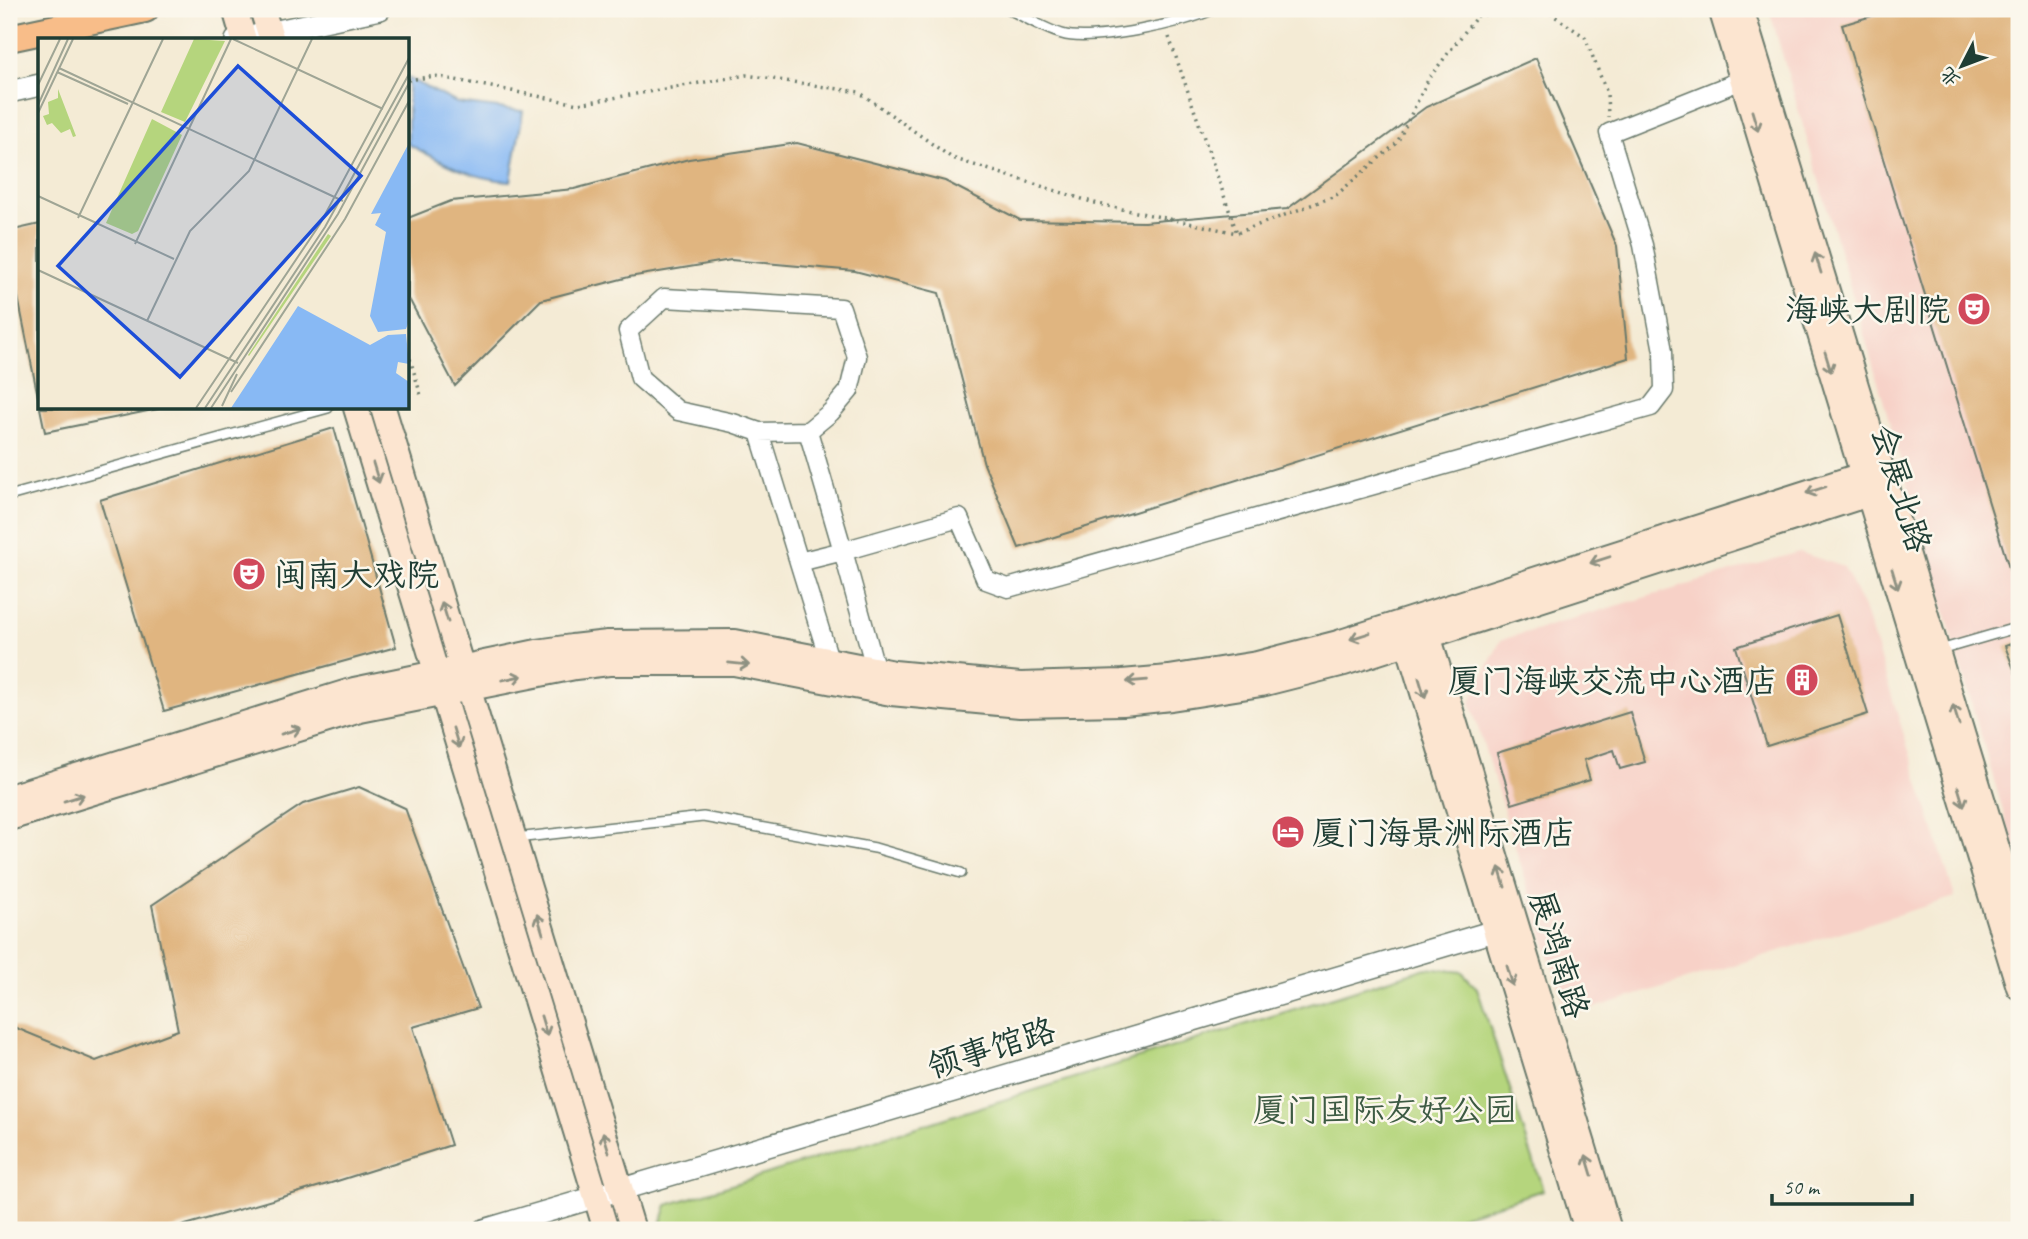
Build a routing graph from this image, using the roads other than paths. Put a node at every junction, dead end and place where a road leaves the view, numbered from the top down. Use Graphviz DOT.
graph roads {
  1 [pos="145,9"];
  2 [pos="235,9"];
  3 [pos="262,9"];
  4 [pos="380,9"];
  5 [pos="1008,9"];
  6 [pos="1214,9"];
  7 [pos="1721,9"];
  8 [pos="1741,9"];
  9 [pos="9,37"];
  10 [pos="270,37"];
  11 [pos="241,38"];
  12 [pos="1742,80"];
  13 [pos="38,85"];
  14 [pos="9,92"];
  15 [pos="321,410"];
  16 [pos="357,410"];
  17 [pos="384,410"];
  18 [pos="808,431"];
  19 [pos="760,432"];
  20 [pos="1875,482"];
  21 [pos="9,496"];
  22 [pos="843,551"];
  23 [pos="799,562"];
  24 [pos="2019,627"];
  25 [pos="1415,629"];
  26 [pos="1928,654"];
  27 [pos="833,672"];
  28 [pos="465,677"];
  29 [pos="879,681"];
  30 [pos="440,683"];
  31 [pos="9,797"];
  32 [pos="9,818"];
  33 [pos="514,838"];
  34 [pos="961,873"];
  35 [pos="2019,920"];
  36 [pos="1506,927"];
  37 [pos="2019,987"];
  38 [pos="621,1190"];
  39 [pos="596,1198"];
  40 [pos="484,1230"];
  41 [pos="606,1230"];
  42 [pos="633,1230"];
  43 [pos="1587,1230"];
  44 [pos="1609,1230"];
  1 -- 9 [label="main road"];
  2 -- 11 [label="main road"];
  3 -- 10 [label="main road"];
  4 -- 10 [label="street"];
  5 -- 6 [label="lane"];
  7 -- 12 [label="main road, 会展北路"];
  20 -- 8 [label="main road, 会展北路, one-way"];
  12 -- 20 [label="main road, 会展北路, one-way"];
  12 -- 22 [label="street"];
  13 -- 14 [label="street"];
  15 -- 21 [label="lane"];
  16 -- 30 [label="main road, one-way"];
  28 -- 17 [label="main road, one-way"];
  18 -- 19 [label="street"];
  18 -- 19 [label="street"];
  18 -- 22 [label="street"];
  19 -- 23 [label="street"];
  20 -- 25 [label="main road"];
  20 -- 26 [label="main road, 会展北路"];
  22 -- 23 [label="street"];
  22 -- 29 [label="street"];
  23 -- 27 [label="street"];
  24 -- 26 [label="lane"];
  25 -- 29 [label="main road"];
  25 -- 36 [label="main road, 展鸿南路"];
  35 -- 26 [label="main road, 会展北路, one-way"];
  26 -- 37 [label="main road, 会展北路, one-way"];
  27 -- 28 [label="main road"];
  27 -- 29 [label="main road"];
  28 -- 30 [label="main road"];
  28 -- 33 [label="main road"];
  30 -- 31 [label="main road"];
  32 -- 30 [label="main road, one-way"];
  30 -- 39 [label="main road, one-way"];
  33 -- 34 [label="lane"];
  38 -- 33 [label="main road, one-way"];
  36 -- 38 [label="street, 领事馆路"];
  36 -- 43 [label="main road, 展鸿南路, one-way"];
  44 -- 36 [label="main road, 展鸿南路, one-way"];
  38 -- 39 [label="street, 领事馆路"];
  38 -- 42 [label="main road"];
  39 -- 40 [label="street, 领事馆路"];
  39 -- 41 [label="main road"];
}
